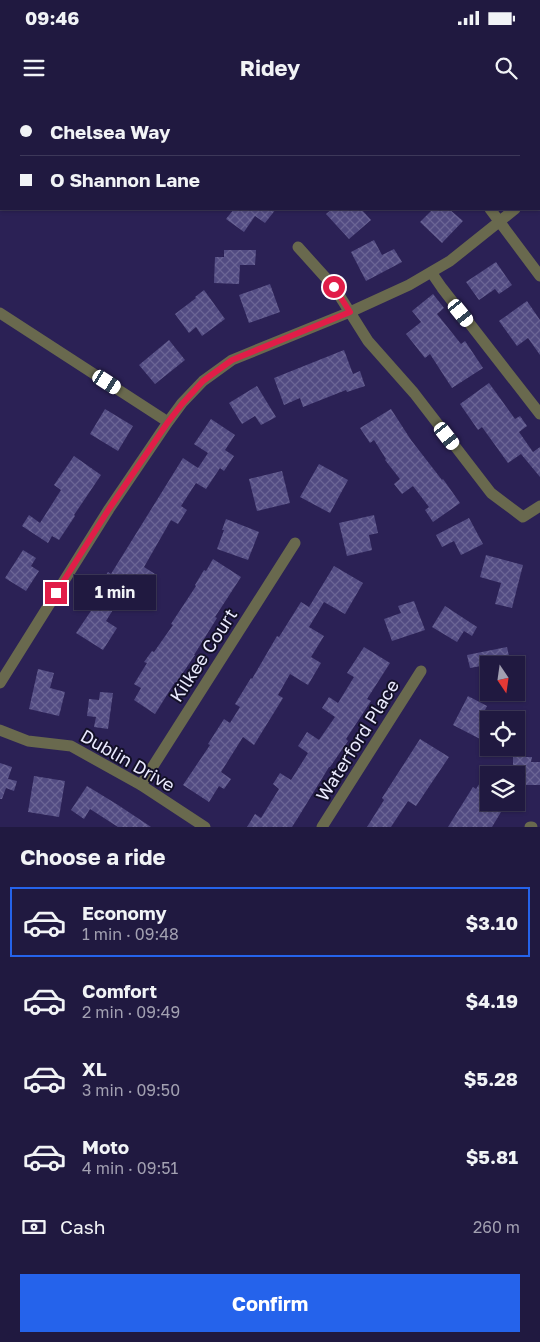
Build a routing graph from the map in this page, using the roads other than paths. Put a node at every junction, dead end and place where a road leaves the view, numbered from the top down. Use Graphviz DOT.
graph roads {
  1 [pos="491,210"];
  2 [pos="514,210"];
  3 [pos="499,221"];
  4 [pos="298,247"];
  5 [pos="431,272"];
  6 [pos="540,276"];
  7 [pos="350,312"];
  8 [pos="0,313"];
  9 [pos="540,414"];
  10 [pos="168,422"];
  11 [pos="540,506"];
  12 [pos="295,544"];
  13 [pos="421,671"];
  14 [pos="0,684"];
  15 [pos="0,730"];
  16 [pos="141,785"];
  17 [pos="205,827"];
  18 [pos="322,827"];
  1 -- 3 [label="street"];
  2 -- 3 [label="street"];
  3 -- 5 [label="street"];
  3 -- 6 [label="street"];
  4 -- 7 [label="street"];
  5 -- 7 [label="street"];
  5 -- 9 [label="street"];
  7 -- 10 [label="street"];
  7 -- 11 [label="street"];
  8 -- 10 [label="street"];
  10 -- 14 [label="street"];
  12 -- 16 [label="street, Kilkee Court"];
  13 -- 18 [label="street, Waterford Place"];
  15 -- 16 [label="street, Dublin Drive"];
  16 -- 17 [label="street, Dublin Drive"];
}
